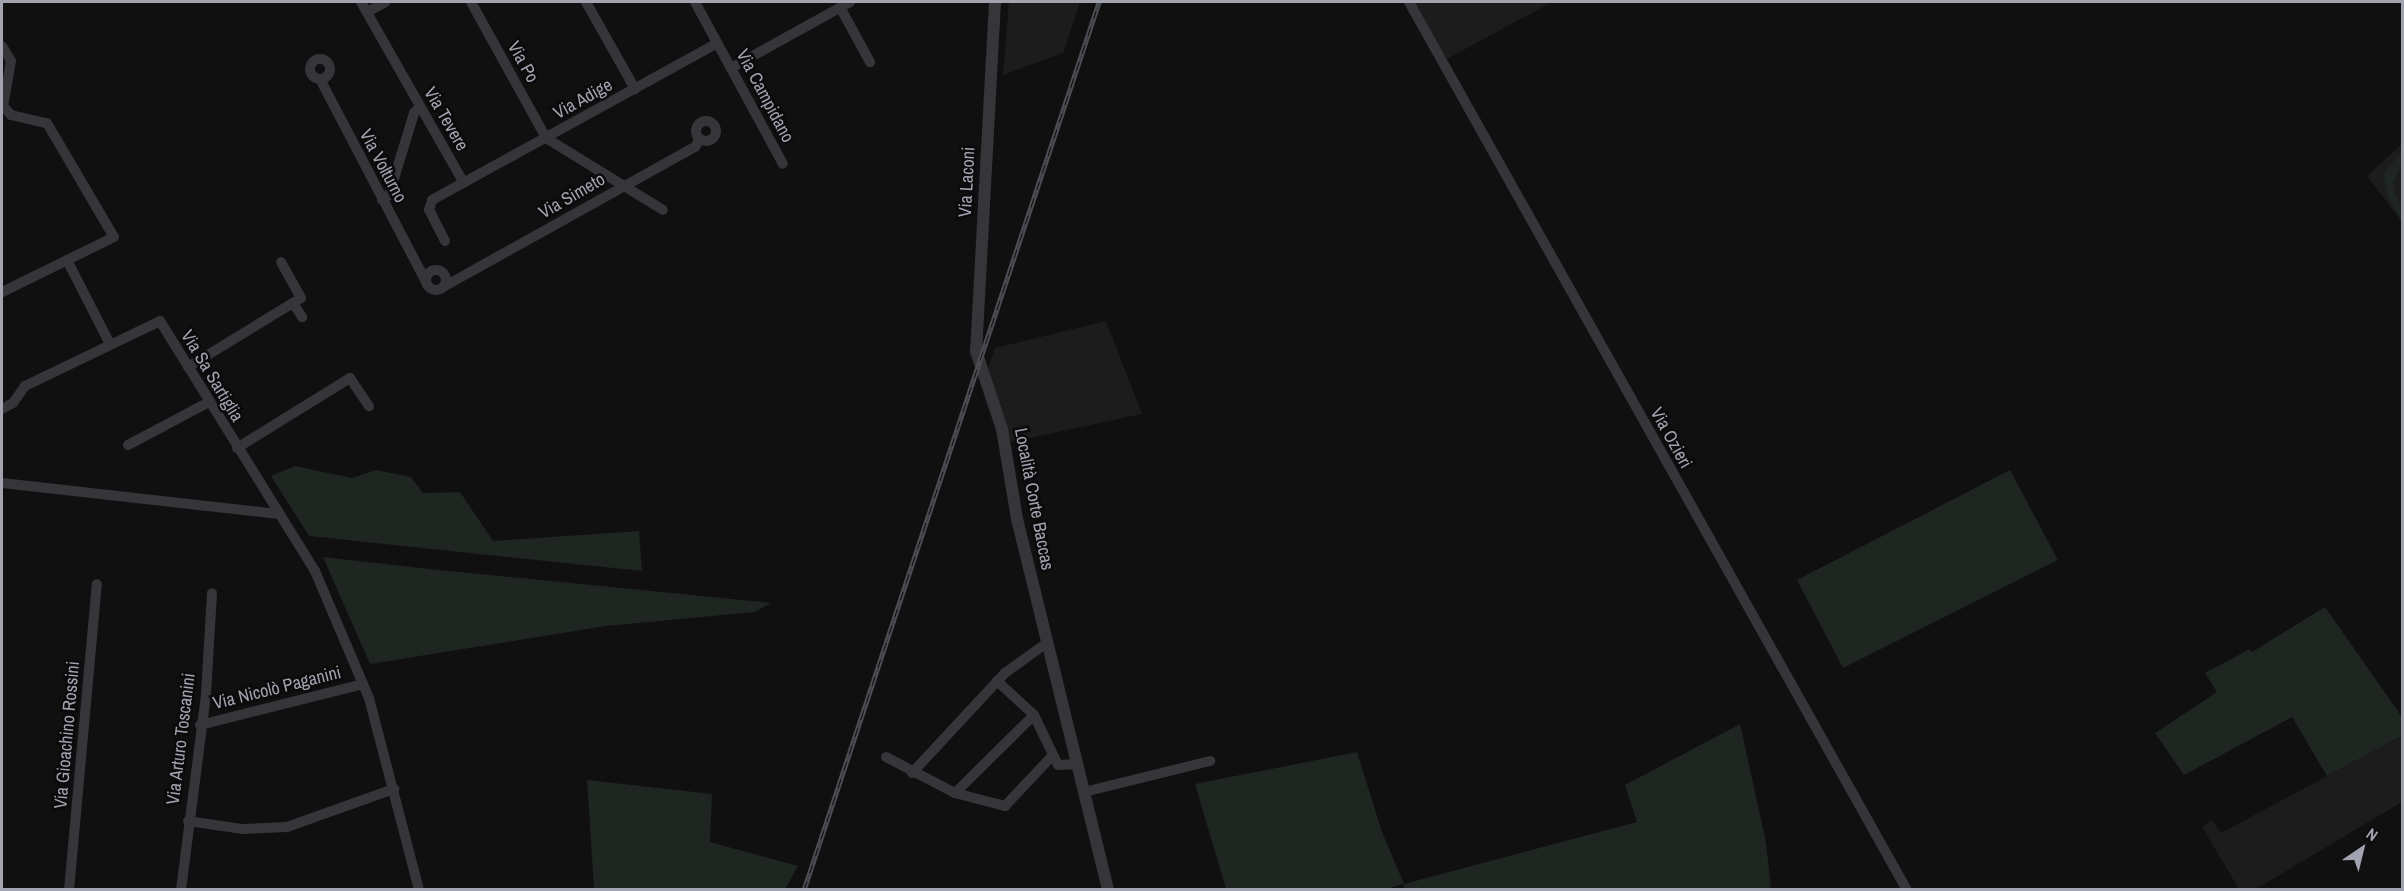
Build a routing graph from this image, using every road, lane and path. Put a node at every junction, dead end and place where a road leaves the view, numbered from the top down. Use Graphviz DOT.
graph roads {
  1 [pos="361,2"];
  2 [pos="386,2"];
  3 [pos="471,2"];
  4 [pos="586,2"];
  5 [pos="695,2"];
  6 [pos="850,2"];
  7 [pos="995,2"];
  8 [pos="1409,2"];
  9 [pos="840,7"];
  10 [pos="367,12"];
  11 [pos="717,42"];
  12 [pos="2,46"];
  13 [pos="870,62"];
  14 [pos="731,68"];
  15 [pos="320,79"];
  16 [pos="635,89"];
  17 [pos="420,107"];
  18 [pos="546,138"];
  19 [pos="700,139"];
  20 [pos="783,164"];
  21 [pos="464,183"];
  22 [pos="623,186"];
  23 [pos="382,200"];
  24 [pos="663,210"];
  25 [pos="446,241"];
  26 [pos="67,260"];
  27 [pos="281,262"];
  28 [pos="417,268"];
  29 [pos="431,271"];
  30 [pos="445,280"];
  31 [pos="426,282"];
  32 [pos="2,292"];
  33 [pos="293,303"];
  34 [pos="302,317"];
  35 [pos="110,344"];
  36 [pos="980,365"];
  37 [pos="188,367"];
  38 [pos="209,402"];
  39 [pos="369,406"];
  40 [pos="2,409"];
  41 [pos="128,445"];
  42 [pos="237,448"];
  43 [pos="2,483"];
  44 [pos="277,514"];
  45 [pos="97,584"];
  46 [pos="212,593"];
  47 [pos="1048,642"];
  48 [pos="998,681"];
  49 [pos="363,684"];
  50 [pos="1034,715"];
  51 [pos="200,725"];
  52 [pos="1053,755"];
  53 [pos="886,757"];
  54 [pos="1210,761"];
  55 [pos="1077,764"];
  56 [pos="912,773"];
  57 [pos="394,789"];
  58 [pos="1084,792"];
  59 [pos="955,793"];
  60 [pos="188,821"];
  61 [pos="69,890"];
  62 [pos="181,890"];
  63 [pos="419,890"];
  64 [pos="1108,890"];
  65 [pos="1906,890"];
  1 -- 10 [label="street, Via Tevere"];
  2 -- 10 [label="street"];
  3 -- 18 [label="street, Via Po"];
  4 -- 16 [label="street"];
  5 -- 11 [label="street, Via Campidano"];
  6 -- 9 [label="street"];
  7 -- 36 [label="street, Via Laconi"];
  8 -- 65 [label="street, Via Ozieri"];
  9 -- 13 [label="street"];
  9 -- 14 [label="street"];
  10 -- 17 [label="street, Via Tevere"];
  11 -- 14 [label="street, Via Campidano"];
  11 -- 16 [label="street, Via Adige"];
  12 -- 26 [label="street"];
  14 -- 20 [label="street, Via Campidano"];
  15 -- 23 [label="street, Via Volturno"];
  16 -- 18 [label="street, Via Adige"];
  17 -- 21 [label="street, Via Tevere"];
  17 -- 23 [label="street"];
  18 -- 21 [label="street, Via Adige"];
  18 -- 22 [label="street"];
  19 -- 22 [label="street, Via Simeto"];
  21 -- 25 [label="street"];
  22 -- 24 [label="street"];
  22 -- 30 [label="street, Via Simeto"];
  23 -- 28 [label="street, Via Volturno"];
  26 -- 32 [label="street"];
  26 -- 35 [label="street"];
  27 -- 33 [label="street"];
  28 -- 29 [label="street"];
  28 -- 31 [label="street, Via Volturno"];
  29 -- 30 [label="street"];
  29 -- 31 [label="street"];
  30 -- 31 [label="street"];
  33 -- 34 [label="street"];
  33 -- 37 [label="street"];
  35 -- 37 [label="street, Via Sa Sartiglia"];
  35 -- 40 [label="street"];
  36 -- 47 [label="street, Località Corte Baccas"];
  37 -- 38 [label="street, Via Sa Sartiglia"];
  38 -- 41 [label="street"];
  38 -- 42 [label="street, Via Sa Sartiglia"];
  39 -- 42 [label="street"];
  42 -- 44 [label="street, Via Sa Sartiglia"];
  43 -- 44 [label="street"];
  44 -- 49 [label="street, Via Sa Sartiglia"];
  45 -- 61 [label="street, Via Gioachino Rossini"];
  46 -- 51 [label="street, Via Arturo Toscanini"];
  47 -- 48 [label="street"];
  47 -- 55 [label="street, Località Corte Baccas"];
  48 -- 50 [label="street"];
  48 -- 56 [label="street"];
  49 -- 51 [label="street, Via Nicolò Paganini"];
  49 -- 57 [label="street, Via Sa Sartiglia"];
  50 -- 52 [label="street"];
  50 -- 59 [label="street"];
  51 -- 60 [label="street, Via Arturo Toscanini"];
  52 -- 55 [label="street"];
  52 -- 59 [label="street"];
  53 -- 56 [label="street"];
  54 -- 58 [label="street"];
  55 -- 58 [label="street, Località Corte Baccas"];
  56 -- 59 [label="street"];
  57 -- 60 [label="street"];
  57 -- 63 [label="street, Via Sa Sartiglia"];
  58 -- 64 [label="street, Località Corte Baccas"];
  60 -- 62 [label="street, Via Arturo Toscanini"];
}
